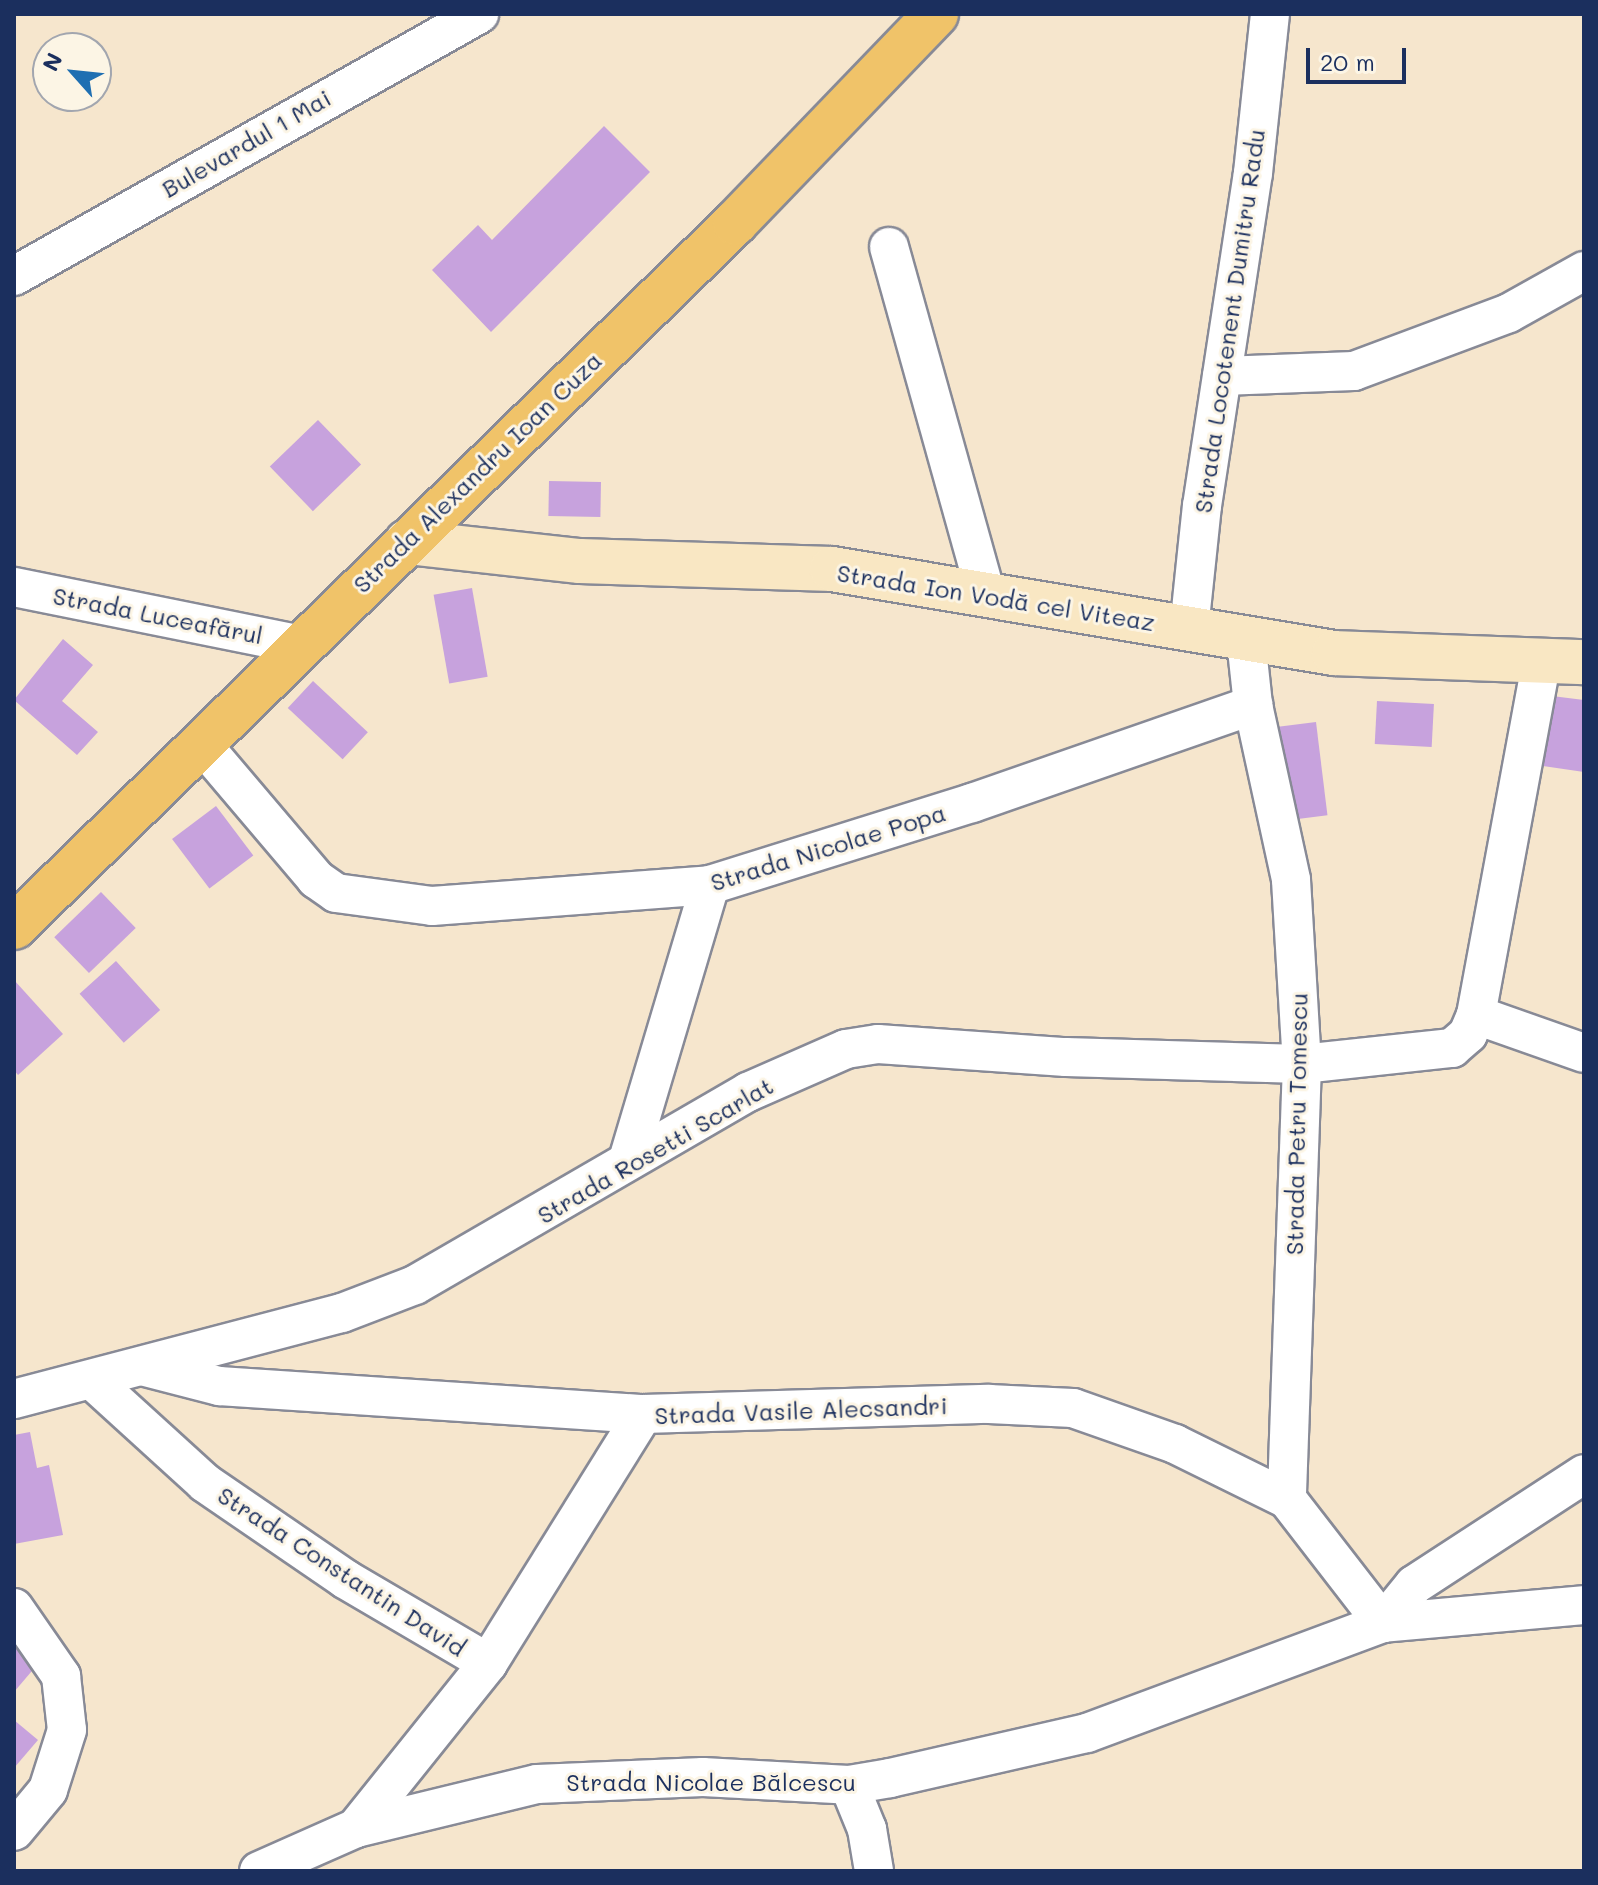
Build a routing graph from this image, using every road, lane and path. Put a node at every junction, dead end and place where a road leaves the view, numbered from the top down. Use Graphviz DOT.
graph roads {
  1 [pos="479,14"];
  2 [pos="936,14"];
  3 [pos="1270,14"];
  4 [pos="889,247"];
  5 [pos="1584,271"];
  6 [pos="14,276"];
  7 [pos="1222,376"];
  8 [pos="407,542"];
  9 [pos="14,587"];
  10 [pos="986,595"];
  11 [pos="1189,629"];
  12 [pos="1246,640"];
  13 [pos="301,645"];
  14 [pos="1563,661"];
  15 [pos="1253,705"];
  16 [pos="200,742"];
  17 [pos="710,885"];
  18 [pos="14,927"];
  19 [pos="1476,1015"];
  20 [pos="1584,1053"];
  21 [pos="1302,1064"];
  22 [pos="628,1160"];
  23 [pos="142,1366"];
  24 [pos="92,1380"];
  25 [pos="14,1399"];
  26 [pos="643,1414"];
  27 [pos="1584,1474"];
  28 [pos="1287,1499"];
  29 [pos="1584,1605"];
  30 [pos="14,1608"];
  31 [pos="1383,1623"];
  32 [pos="488,1663"];
  33 [pos="849,1785"];
  34 [pos="356,1828"];
  35 [pos="14,1831"];
  36 [pos="259,1871"];
  37 [pos="874,1871"];
  1 -- 6 [label="street, Bulevardul 1 Mai"];
  2 -- 8 [label="highway, Strada Alexandru Ioan Cuza"];
  3 -- 7 [label="street, Strada Locotenent Dumitru Radu"];
  4 -- 10 [label="street"];
  5 -- 7 [label="street"];
  7 -- 11 [label="street, Strada Locotenent Dumitru Radu"];
  8 -- 10 [label="main road, Strada Ion Vodă cel Viteaz"];
  8 -- 13 [label="highway, Strada Alexandru Ioan Cuza"];
  9 -- 13 [label="street, Strada Luceafărul"];
  10 -- 11 [label="main road, Strada Ion Vodă cel Viteaz"];
  11 -- 12 [label="main road, Strada Ion Vodă cel Viteaz"];
  12 -- 14 [label="main road, Strada Ion Vodă cel Viteaz"];
  12 -- 15 [label="street"];
  13 -- 16 [label="highway, Strada Alexandru Ioan Cuza"];
  14 -- 19 [label="street"];
  15 -- 17 [label="street, Strada Nicolae Popa"];
  15 -- 21 [label="street, Strada Petru Tomescu"];
  16 -- 17 [label="street, Strada Nicolae Popa"];
  16 -- 18 [label="highway, Strada Alexandru Ioan Cuza"];
  17 -- 22 [label="street"];
  19 -- 20 [label="street"];
  19 -- 21 [label="street, Strada Rosetti Scarlat"];
  21 -- 22 [label="street, Strada Rosetti Scarlat"];
  21 -- 28 [label="street, Strada Petru Tomescu"];
  22 -- 23 [label="street, Strada Rosetti Scarlat"];
  23 -- 24 [label="street, Strada Rosetti Scarlat"];
  23 -- 26 [label="street, Strada Vasile Alecsandri"];
  24 -- 25 [label="street, Strada Rosetti Scarlat"];
  24 -- 32 [label="street, Strada Constantin David"];
  26 -- 28 [label="street, Strada Vasile Alecsandri"];
  26 -- 32 [label="street"];
  27 -- 31 [label="street"];
  28 -- 31 [label="street, Strada Vasile Alecsandri"];
  29 -- 31 [label="street, Strada Nicolae Bălcescu"];
  30 -- 35 [label="street"];
  31 -- 33 [label="street, Strada Nicolae Bălcescu"];
  32 -- 34 [label="street"];
  33 -- 34 [label="street, Strada Nicolae Bălcescu"];
  33 -- 37 [label="street"];
  34 -- 36 [label="street, Strada Nicolae Bălcescu"];
}
